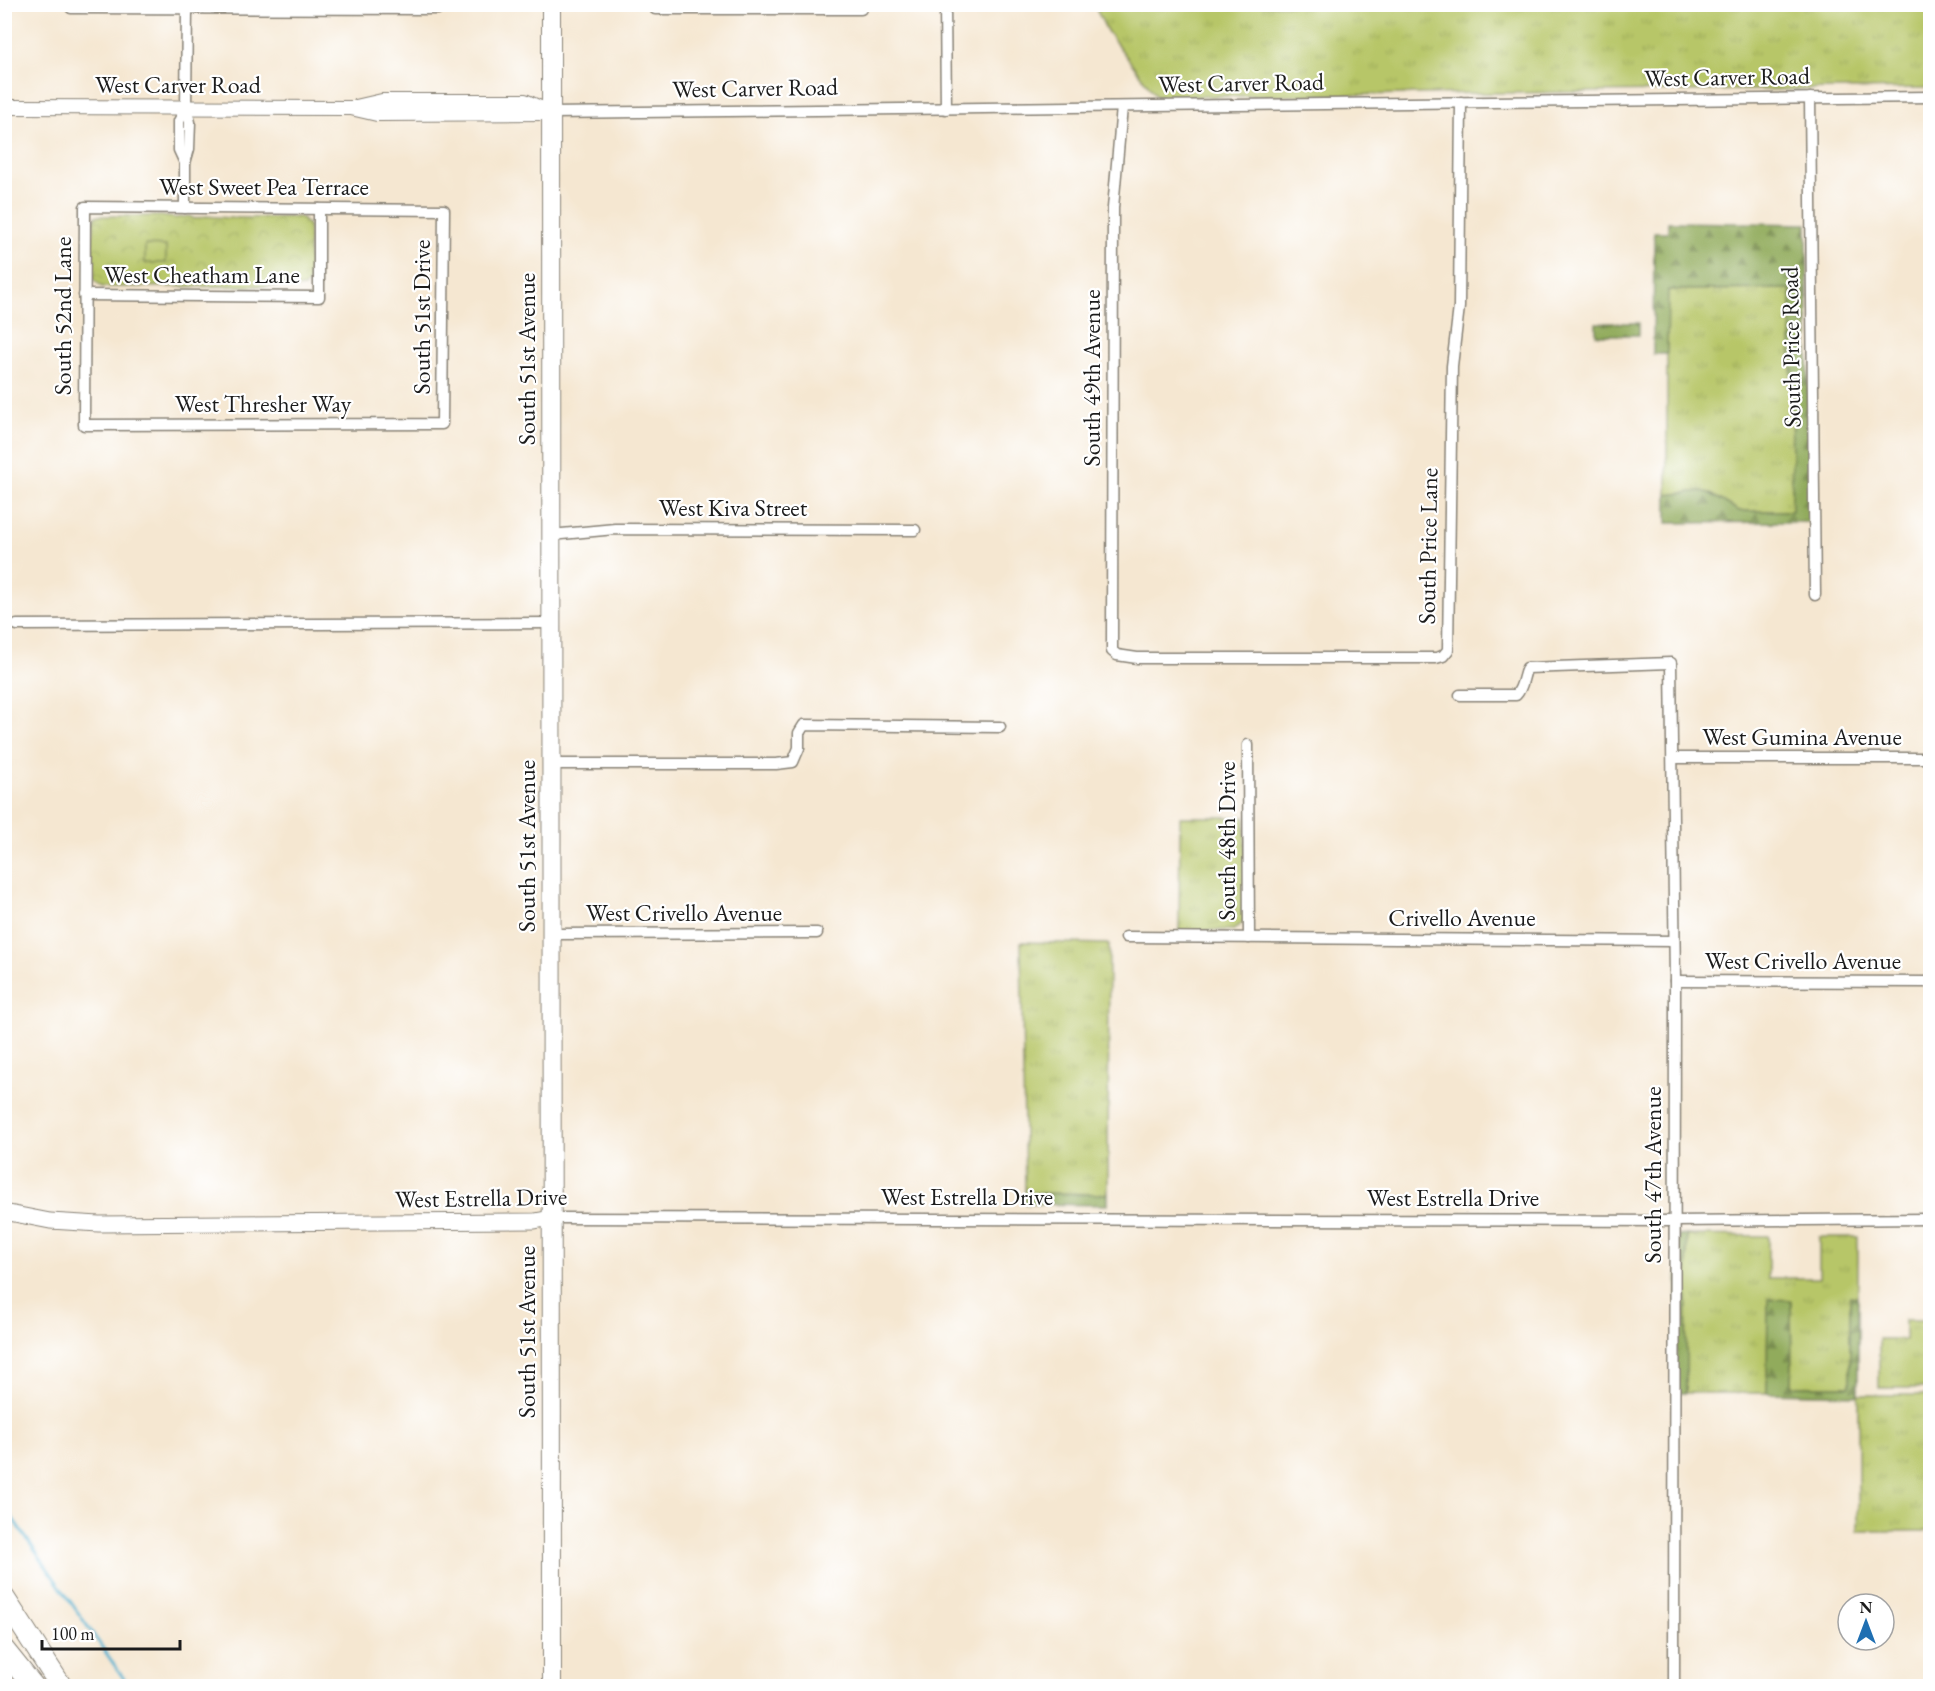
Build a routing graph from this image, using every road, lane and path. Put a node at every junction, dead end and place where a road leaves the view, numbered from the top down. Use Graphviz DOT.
graph roads {
  1 [pos="551,4"];
  2 [pos="945,4"];
  3 [pos="71,6"];
  4 [pos="438,7"];
  5 [pos="655,7"];
  6 [pos="861,7"];
  7 [pos="187,8"];
  8 [pos="1930,97"];
  9 [pos="1810,98"];
  10 [pos="1122,106"];
  11 [pos="4,107"];
  12 [pos="186,108"];
  13 [pos="946,109"];
  14 [pos="1461,110"];
  15 [pos="551,113"];
  16 [pos="85,207"];
  17 [pos="185,208"];
  18 [pos="319,209"];
  19 [pos="444,210"];
  20 [pos="84,295"];
  21 [pos="442,424"];
  22 [pos="84,425"];
  23 [pos="915,530"];
  24 [pos="551,535"];
  25 [pos="1815,595"];
  26 [pos="551,623"];
  27 [pos="17,625"];
  28 [pos="1112,651"];
  29 [pos="1460,695"];
  30 [pos="1000,727"];
  31 [pos="1248,745"];
  32 [pos="1673,758"];
  33 [pos="1930,758"];
  34 [pos="551,764"];
  35 [pos="818,933"];
  36 [pos="551,934"];
  37 [pos="1126,937"];
  38 [pos="1249,938"];
  39 [pos="1674,941"];
  40 [pos="1675,981"];
  41 [pos="1930,982"];
  42 [pos="4,1212"];
  43 [pos="551,1218"];
  44 [pos="1930,1219"];
  45 [pos="1674,1221"];
  46 [pos="4,1598"];
  47 [pos="4,1650"];
  48 [pos="33,1686"];
  49 [pos="61,1686"];
  50 [pos="552,1686"];
  51 [pos="1674,1686"];
  1 -- 15 [label="main road, South 51st Avenue"];
  2 -- 13 [label="street"];
  3 -- 7 [label="street"];
  4 -- 7 [label="street"];
  5 -- 6 [label="street"];
  7 -- 12 [label="street"];
  8 -- 9 [label="street, West Carver Road"];
  9 -- 14 [label="street, West Carver Road"];
  9 -- 25 [label="street, South Price Road"];
  10 -- 13 [label="street, West Carver Road"];
  10 -- 14 [label="street, West Carver Road"];
  10 -- 28 [label="street, South 49th Avenue"];
  11 -- 12 [label="street, West Carver Road"];
  12 -- 15 [label="street, West Carver Road"];
  12 -- 17 [label="street"];
  13 -- 15 [label="street, West Carver Road"];
  14 -- 28 [label="street, South Price Lane"];
  15 -- 24 [label="main road, South 51st Avenue"];
  16 -- 17 [label="street, West Sweet Pea Terrace"];
  16 -- 20 [label="street, South 52nd Lane"];
  17 -- 18 [label="street, West Sweet Pea Terrace"];
  18 -- 19 [label="street, West Sweet Pea Terrace"];
  18 -- 20 [label="street, West Cheatham Lane"];
  19 -- 21 [label="street, South 51st Drive"];
  20 -- 22 [label="street, South 52nd Lane"];
  21 -- 22 [label="street, West Thresher Way"];
  23 -- 24 [label="street, West Kiva Street"];
  24 -- 26 [label="main road, South 51st Avenue"];
  26 -- 27 [label="street"];
  26 -- 34 [label="main road, South 51st Avenue"];
  29 -- 32 [label="street, South 47th Avenue"];
  30 -- 34 [label="street"];
  31 -- 38 [label="street, South 48th Drive"];
  32 -- 33 [label="street, West Gumina Avenue"];
  32 -- 39 [label="street, South 47th Avenue"];
  34 -- 36 [label="main road, South 51st Avenue"];
  35 -- 36 [label="street, West Crivello Avenue"];
  36 -- 43 [label="main road, South 51st Avenue"];
  37 -- 38 [label="street"];
  38 -- 39 [label="street, Crivello Avenue"];
  39 -- 40 [label="street, South 47th Avenue"];
  40 -- 41 [label="street, West Crivello Avenue"];
  40 -- 45 [label="street, South 47th Avenue"];
  42 -- 43 [label="main road, West Estrella Drive"];
  43 -- 45 [label="street, West Estrella Drive"];
  43 -- 50 [label="main road, South 51st Avenue"];
  44 -- 45 [label="street, West Estrella Drive"];
  45 -- 51 [label="street, South 47th Avenue"];
  46 -- 49 [label="highway"];
  47 -- 48 [label="highway"];
}
